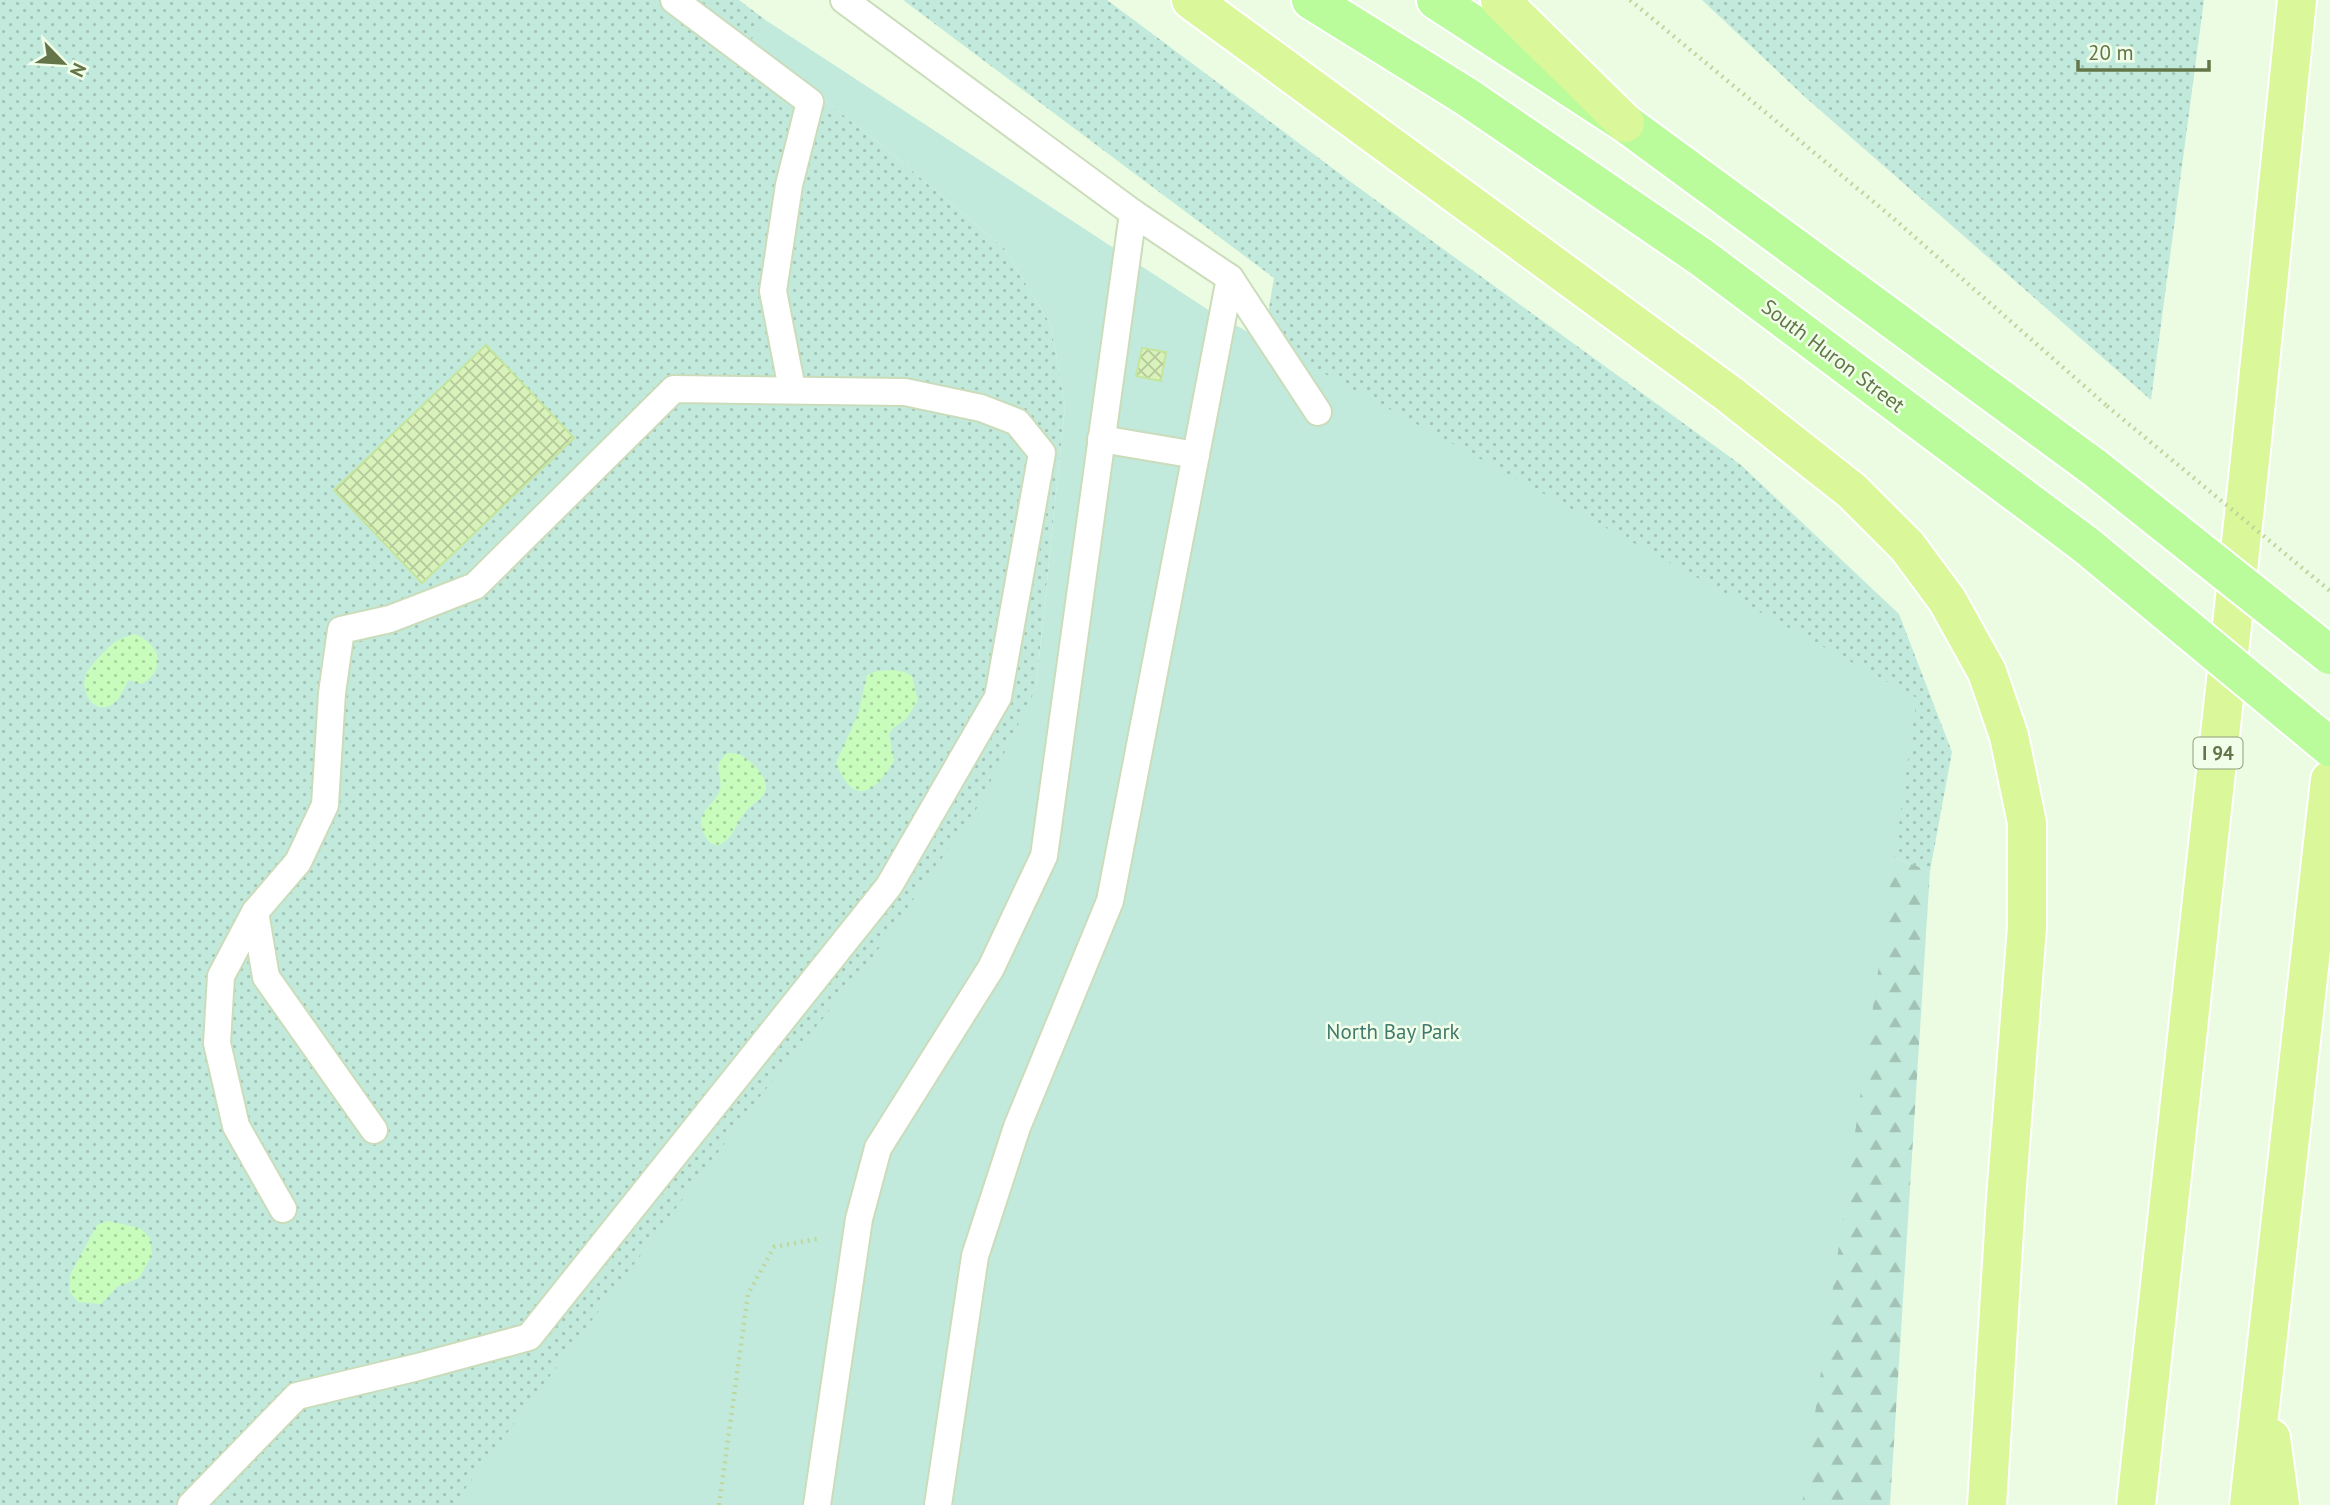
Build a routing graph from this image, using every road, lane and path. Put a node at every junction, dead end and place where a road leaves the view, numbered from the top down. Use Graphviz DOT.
graph roads {
  1 [pos="674,0"];
  2 [pos="844,0"];
  3 [pos="1191,0"];
  4 [pos="1311,0"];
  5 [pos="1436,0"];
  6 [pos="1500,0"];
  7 [pos="1630,0"];
  8 [pos="2284,0"];
  9 [pos="2297,0"];
  10 [pos="2290,62"];
  11 [pos="1625,123"];
  12 [pos="1133,212"];
  13 [pos="1230,278"];
  14 [pos="792,389"];
  15 [pos="1318,412"];
  16 [pos="1101,439"];
  17 [pos="1196,455"];
  18 [pos="2330,591"];
  19 [pos="2330,655"];
  20 [pos="2330,747"];
  21 [pos="2330,780"];
  22 [pos="255,912"];
  23 [pos="373,1130"];
  24 [pos="282,1209"];
  25 [pos="855,1248"];
  26 [pos="2263,1378"];
  27 [pos="191,1505"];
  28 [pos="719,1505"];
  29 [pos="817,1505"];
  30 [pos="938,1505"];
  31 [pos="1987,1505"];
  32 [pos="2136,1505"];
  33 [pos="2249,1505"];
  34 [pos="2280,1505"];
  1 -- 14 [label="lane"];
  2 -- 12 [label="lane"];
  3 -- 31 [label="highway"];
  4 -- 20 [label="main road, South Huron Street, bridge"];
  5 -- 11 [label="main road"];
  6 -- 11 [label="highway"];
  7 -- 18 [label="path, bridge"];
  8 -- 10 [label="highway"];
  9 -- 10 [label="highway, I 94"];
  10 -- 32 [label="highway, I 94"];
  11 -- 19 [label="main road, bridge"];
  12 -- 13 [label="lane"];
  12 -- 16 [label="lane"];
  13 -- 15 [label="lane"];
  13 -- 17 [label="lane"];
  14 -- 22 [label="lane"];
  14 -- 27 [label="lane"];
  16 -- 17 [label="lane"];
  16 -- 25 [label="lane"];
  17 -- 30 [label="lane"];
  21 -- 26 [label="highway"];
  22 -- 23 [label="lane"];
  22 -- 24 [label="lane"];
  25 -- 28 [label="path"];
  25 -- 29 [label="lane"];
  26 -- 33 [label="highway"];
  26 -- 34 [label="highway"];
}
